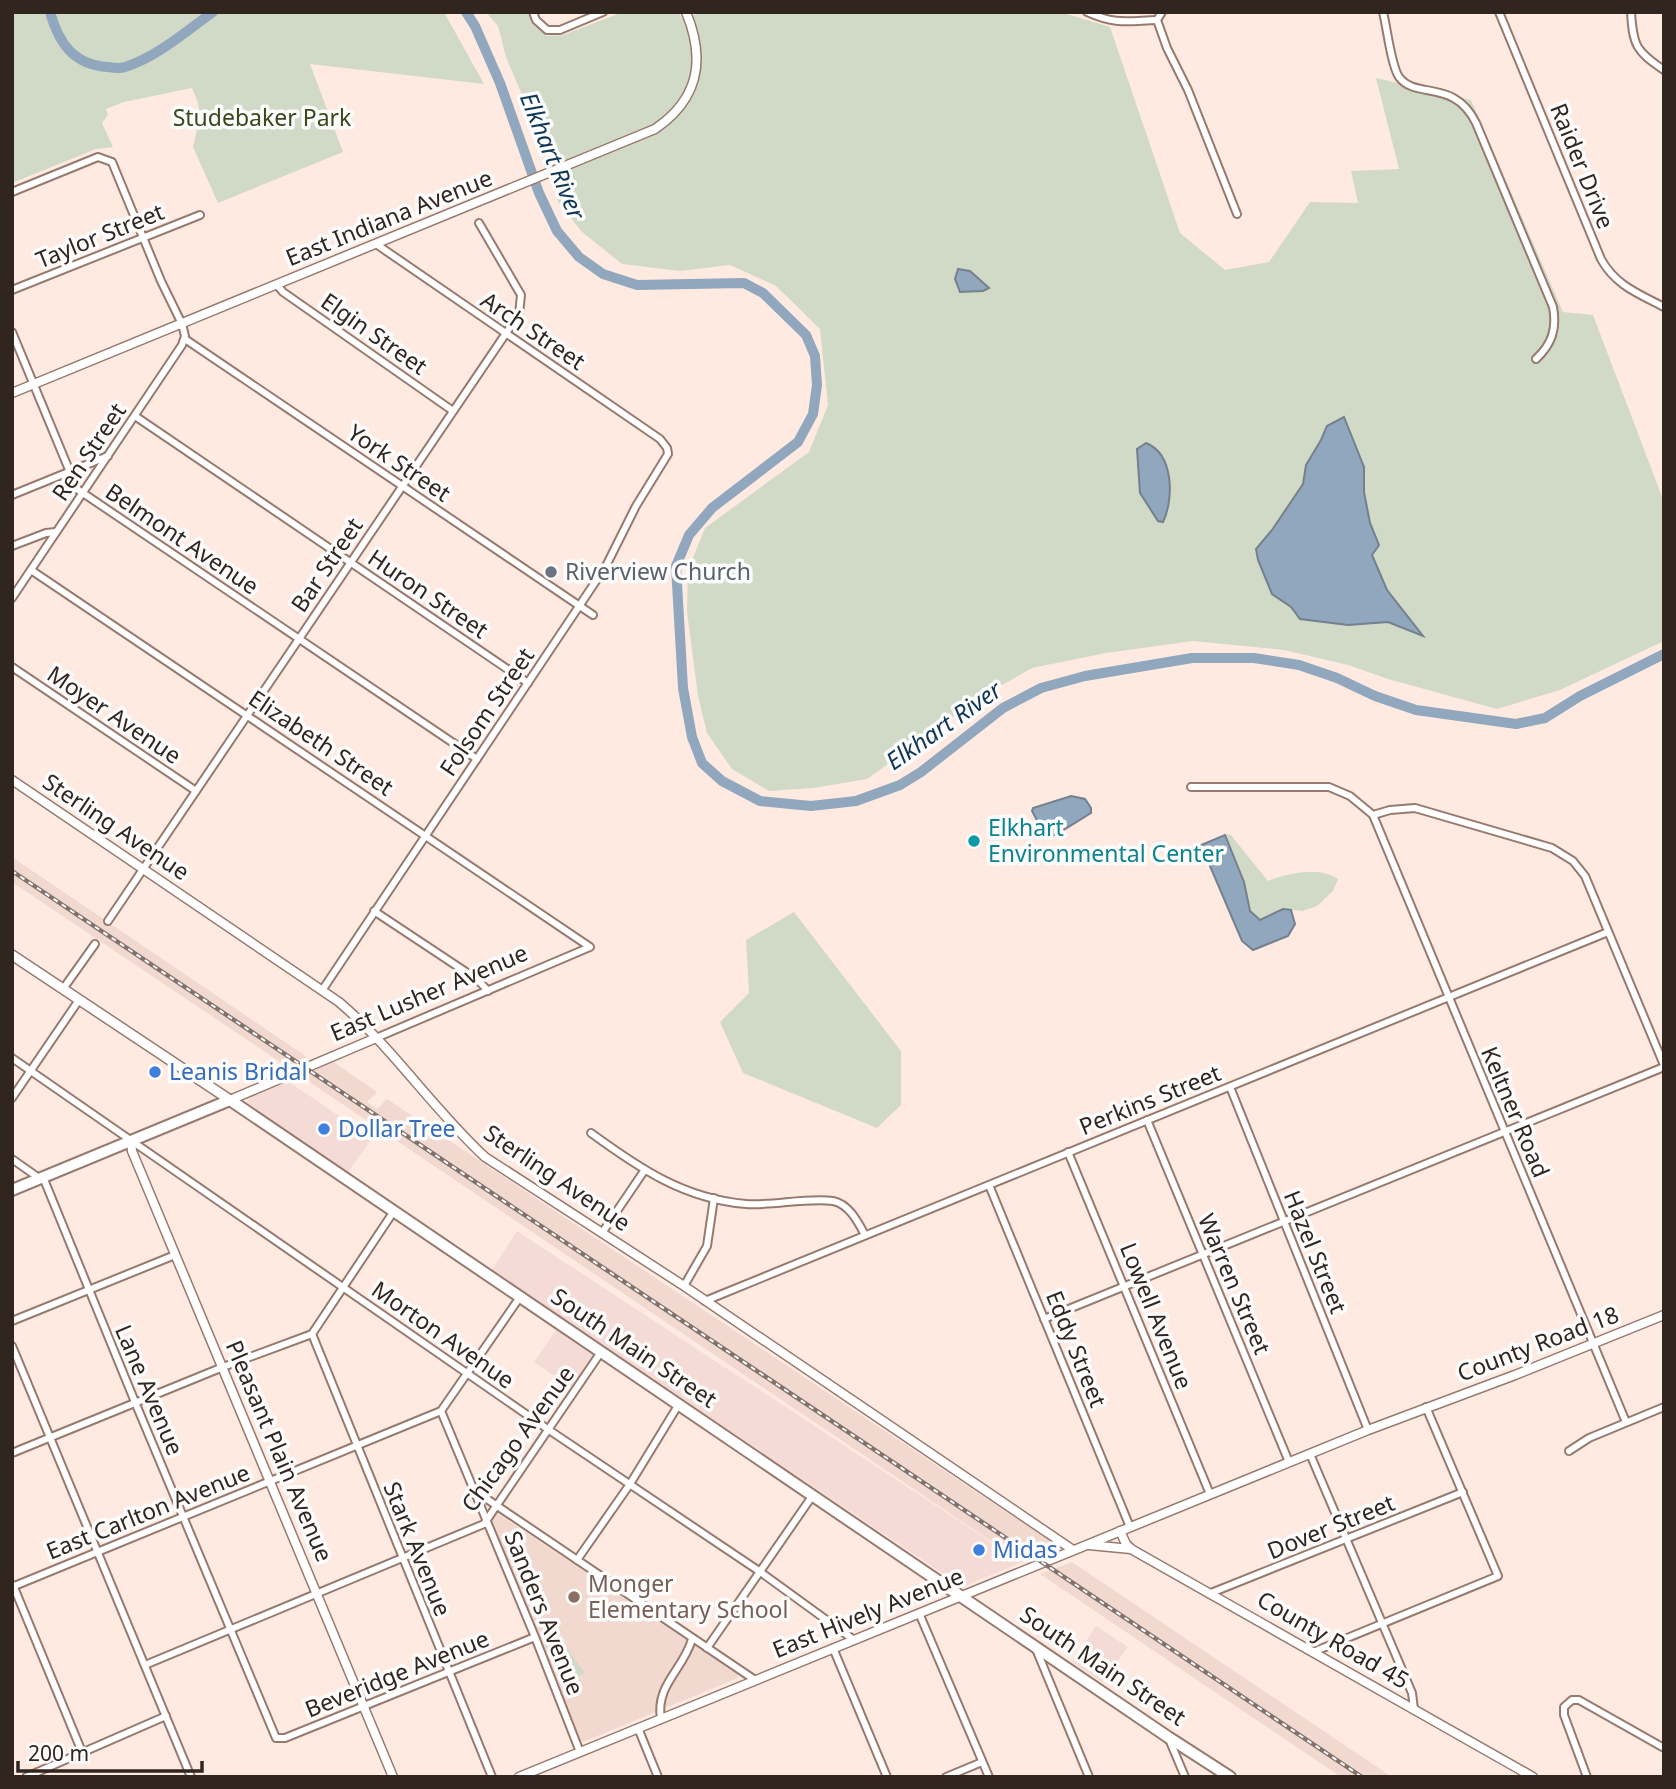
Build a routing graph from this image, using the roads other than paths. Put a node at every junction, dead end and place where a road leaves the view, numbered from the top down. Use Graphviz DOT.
graph roads {
  1 [pos="533,12"];
  2 [pos="603,12"];
  3 [pos="686,12"];
  4 [pos="1087,12"];
  5 [pos="1162,12"];
  6 [pos="1383,12"];
  7 [pos="1499,12"];
  8 [pos="1631,12"];
  9 [pos="1157,20"];
  10 [pos="1664,70"];
  11 [pos="12,192"];
  12 [pos="1237,214"];
  13 [pos="200,215"];
  14 [pos="479,223"];
  15 [pos="144,238"];
  16 [pos="376,244"];
  17 [pos="277,285"];
  18 [pos="12,290"];
  19 [pos="1664,307"];
  20 [pos="182,324"];
  21 [pos="12,332"];
  22 [pos="507,334"];
  23 [pos="185,339"];
  24 [pos="1536,359"];
  25 [pos="33,385"];
  26 [pos="12,393"];
  27 [pos="453,411"];
  28 [pos="135,416"];
  29 [pos="667,448"];
  30 [pos="109,455"];
  31 [pos="69,472"];
  32 [pos="401,486"];
  33 [pos="82,493"];
  34 [pos="12,495"];
  35 [pos="56,531"];
  36 [pos="12,546"];
  37 [pos="351,562"];
  38 [pos="31,570"];
  39 [pos="12,598"];
  40 [pos="579,605"];
  41 [pos="593,615"];
  42 [pos="299,639"];
  43 [pos="12,667"];
  44 [pos="528,683"];
  45 [pos="248,715"];
  46 [pos="477,759"];
  47 [pos="12,780"];
  48 [pos="1191,787"];
  49 [pos="196,791"];
  50 [pos="1373,815"];
  51 [pos="425,834"];
  52 [pos="144,869"];
  53 [pos="374,911"];
  54 [pos="108,921"];
  55 [pos="1608,932"];
  56 [pos="95,944"];
  57 [pos="590,947"];
  58 [pos="12,955"];
  59 [pos="63,989"];
  60 [pos="323,989"];
  61 [pos="488,992"];
  62 [pos="1448,997"];
  63 [pos="79,1000"];
  64 [pos="376,1038"];
  65 [pos="12,1058"];
  66 [pos="1664,1066"];
  67 [pos="30,1070"];
  68 [pos="1230,1087"];
  69 [pos="12,1098"];
  70 [pos="230,1100"];
  71 [pos="1147,1120"];
  72 [pos="1504,1132"];
  73 [pos="591,1133"];
  74 [pos="131,1140"];
  75 [pos="1068,1152"];
  76 [pos="12,1159"];
  77 [pos="644,1171"];
  78 [pos="41,1178"];
  79 [pos="989,1185"];
  80 [pos="12,1189"];
  81 [pos="714,1198"];
  82 [pos="394,1211"];
  83 [pos="1283,1222"];
  84 [pos="602,1233"];
  85 [pos="865,1236"];
  86 [pos="1203,1254"];
  87 [pos="175,1255"];
  88 [pos="343,1285"];
  89 [pos="684,1286"];
  90 [pos="1124,1287"];
  91 [pos="89,1290"];
  92 [pos="520,1297"];
  93 [pos="705,1301"];
  94 [pos="1664,1315"];
  95 [pos="1045,1319"];
  96 [pos="12,1321"];
  97 [pos="312,1334"];
  98 [pos="1594,1344"];
  99 [pos="12,1346"];
  100 [pos="602,1352"];
  101 [pos="223,1367"];
  102 [pos="468,1374"];
  103 [pos="135,1402"];
  104 [pos="679,1404"];
  105 [pos="1426,1407"];
  106 [pos="1664,1407"];
  107 [pos="441,1411"];
  108 [pos="1626,1422"];
  109 [pos="549,1430"];
  110 [pos="1368,1430"];
  111 [pos="50,1437"];
  112 [pos="356,1446"];
  113 [pos="1569,1451"];
  114 [pos="12,1453"];
  115 [pos="1310,1454"];
  116 [pos="1289,1462"];
  117 [pos="271,1481"];
  118 [pos="630,1484"];
  119 [pos="476,1492"];
  120 [pos="1463,1492"];
  121 [pos="1210,1494"];
  122 [pos="813,1495"];
  123 [pos="496,1505"];
  124 [pos="183,1516"];
  125 [pos="487,1519"];
  126 [pos="1130,1527"];
  127 [pos="1119,1531"];
  128 [pos="1346,1540"];
  129 [pos="1085,1545"];
  130 [pos="1131,1549"];
  131 [pos="1073,1550"];
  132 [pos="98,1551"];
  133 [pos="403,1559"];
  134 [pos="577,1560"];
  135 [pos="759,1571"];
  136 [pos="13,1586"];
  137 [pos="1212,1593"];
  138 [pos="317,1594"];
  139 [pos="962,1596"];
  140 [pos="919,1613"];
  141 [pos="1381,1625"];
  142 [pos="232,1629"];
  143 [pos="535,1637"];
  144 [pos="692,1639"];
  145 [pos="854,1640"];
  146 [pos="1034,1644"];
  147 [pos="706,1648"];
  148 [pos="833,1648"];
  149 [pos="1313,1652"];
  150 [pos="145,1665"];
  151 [pos="449,1672"];
  152 [pos="755,1680"];
  153 [pos="363,1706"];
  154 [pos="1414,1709"];
  155 [pos="166,1716"];
  156 [pos="661,1719"];
  157 [pos="638,1728"];
  158 [pos="274,1733"];
  159 [pos="1168,1737"];
  160 [pos="1664,1748"];
  161 [pos="82,1752"];
  162 [pos="580,1752"];
  163 [pos="982,1762"];
  164 [pos="26,1777"];
  165 [pos="191,1777"];
  166 [pos="393,1777"];
  167 [pos="492,1777"];
  168 [pos="519,1777"];
  169 [pos="658,1777"];
  170 [pos="887,1777"];
  171 [pos="946,1777"];
  172 [pos="989,1777"];
  173 [pos="1089,1777"];
  174 [pos="1185,1777"];
  175 [pos="1230,1777"];
  176 [pos="1533,1777"];
  177 [pos="1587,1777"];
  1 -- 2 [label="street"];
  3 -- 16 [label="street, East Indiana Avenue"];
  4 -- 9 [label="street"];
  5 -- 9 [label="street"];
  6 -- 24 [label="street"];
  7 -- 19 [label="street, Raider Drive"];
  8 -- 10 [label="street"];
  9 -- 12 [label="street"];
  11 -- 15 [label="street"];
  13 -- 15 [label="street, Taylor Street"];
  14 -- 22 [label="street, Bar Street"];
  15 -- 18 [label="street, Taylor Street"];
  15 -- 20 [label="street"];
  16 -- 17 [label="street, East Indiana Avenue"];
  16 -- 22 [label="street, Arch Street"];
  17 -- 20 [label="street, East Indiana Avenue"];
  17 -- 27 [label="street, Elgin Street"];
  20 -- 23 [label="street"];
  20 -- 25 [label="street, East Indiana Avenue"];
  21 -- 25 [label="street, Belmont Avenue"];
  22 -- 27 [label="street, Bar Street"];
  22 -- 29 [label="street, Arch Street"];
  23 -- 28 [label="street, Ren Street"];
  23 -- 32 [label="street, York Street"];
  25 -- 26 [label="street, East Indiana Avenue"];
  25 -- 31 [label="street, Belmont Avenue"];
  27 -- 32 [label="street, Bar Street"];
  28 -- 30 [label="street, Ren Street"];
  28 -- 37 [label="street, Huron Street"];
  29 -- 40 [label="street, Folsom Street"];
  30 -- 31 [label="street"];
  30 -- 33 [label="street, Ren Street"];
  31 -- 33 [label="street, Belmont Avenue"];
  31 -- 34 [label="street"];
  32 -- 37 [label="street, Bar Street"];
  32 -- 40 [label="street, York Street"];
  33 -- 35 [label="street, Ren Street"];
  33 -- 42 [label="street, Belmont Avenue"];
  35 -- 36 [label="street"];
  35 -- 38 [label="street, Ren Street"];
  37 -- 42 [label="street, Bar Street"];
  37 -- 44 [label="street, Huron Street"];
  38 -- 39 [label="street, Ren Street"];
  38 -- 45 [label="street, Elizabeth Street"];
  40 -- 41 [label="street, York Street"];
  40 -- 44 [label="street, Folsom Street"];
  42 -- 45 [label="street, Bar Street"];
  42 -- 46 [label="street, Belmont Avenue"];
  43 -- 49 [label="street, Moyer Avenue"];
  44 -- 46 [label="street, Folsom Street"];
  45 -- 49 [label="street, Bar Street"];
  45 -- 51 [label="street, Elizabeth Street"];
  46 -- 51 [label="street, Folsom Street"];
  47 -- 52 [label="street, Sterling Avenue"];
  48 -- 50 [label="street"];
  49 -- 52 [label="street, Bar Street"];
  50 -- 55 [label="street"];
  50 -- 62 [label="street, Keltner Road"];
  51 -- 53 [label="street, Folsom Street"];
  51 -- 57 [label="street, Elizabeth Street"];
  52 -- 54 [label="street, Bar Street"];
  52 -- 60 [label="street, Sterling Avenue"];
  53 -- 60 [label="street, Folsom Street"];
  53 -- 61 [label="street"];
  55 -- 62 [label="street, Perkins Street"];
  55 -- 66 [label="street"];
  56 -- 59 [label="street"];
  57 -- 61 [label="street, East Lusher Avenue"];
  58 -- 59 [label="main road, South Main Street"];
  59 -- 63 [label="main road, South Main Street"];
  60 -- 64 [label="street, Sterling Avenue"];
  61 -- 64 [label="street, East Lusher Avenue"];
  62 -- 68 [label="street, Perkins Street"];
  62 -- 72 [label="street, Keltner Road"];
  63 -- 67 [label="street"];
  63 -- 70 [label="main road, South Main Street"];
  64 -- 70 [label="street, East Lusher Avenue"];
  64 -- 84 [label="street, Sterling Avenue"];
  65 -- 67 [label="street, Morton Avenue"];
  66 -- 72 [label="street"];
  67 -- 69 [label="street"];
  67 -- 74 [label="street, Morton Avenue"];
  68 -- 71 [label="street, Perkins Street"];
  68 -- 83 [label="street, Hazel Street"];
  70 -- 74 [label="main road, East Lusher Avenue"];
  70 -- 82 [label="main road, South Main Street"];
  71 -- 75 [label="street, Perkins Street"];
  71 -- 86 [label="street, Warren Street"];
  72 -- 83 [label="street"];
  72 -- 98 [label="street, Keltner Road"];
  73 -- 77 [label="street"];
  74 -- 78 [label="main road, East Lusher Avenue"];
  74 -- 87 [label="street, Pleasant Plain Avenue"];
  74 -- 88 [label="street, Morton Avenue"];
  75 -- 79 [label="street, Perkins Street"];
  75 -- 90 [label="street, Lowell Avenue"];
  76 -- 78 [label="street"];
  77 -- 81 [label="street"];
  77 -- 84 [label="street"];
  78 -- 80 [label="main road, East Lusher Avenue"];
  78 -- 91 [label="street, Lane Avenue"];
  79 -- 85 [label="street, Perkins Street"];
  79 -- 95 [label="street, Eddy Street"];
  81 -- 85 [label="street"];
  81 -- 89 [label="street"];
  82 -- 88 [label="street"];
  82 -- 92 [label="main road, South Main Street"];
  83 -- 86 [label="street"];
  83 -- 110 [label="street, Hazel Street"];
  84 -- 89 [label="street, Sterling Avenue"];
  85 -- 93 [label="street, Perkins Street"];
  86 -- 90 [label="street"];
  86 -- 116 [label="street, Warren Street"];
  87 -- 91 [label="street"];
  87 -- 101 [label="street, Pleasant Plain Avenue"];
  88 -- 97 [label="street"];
  88 -- 102 [label="street, Morton Avenue"];
  89 -- 93 [label="street, Sterling Avenue"];
  90 -- 95 [label="street"];
  90 -- 121 [label="street, Lowell Avenue"];
  91 -- 96 [label="street"];
  91 -- 103 [label="street, Lane Avenue"];
  92 -- 100 [label="main road, South Main Street"];
  92 -- 102 [label="street"];
  93 -- 131 [label="street, Sterling Avenue"];
  94 -- 98 [label="street, County Road 18"];
  95 -- 126 [label="street, Eddy Street"];
  97 -- 101 [label="street"];
  97 -- 112 [label="street, Stark Avenue"];
  98 -- 105 [label="street, County Road 18"];
  98 -- 108 [label="street, Keltner Road"];
  99 -- 111 [label="street"];
  100 -- 104 [label="main road, South Main Street"];
  100 -- 109 [label="street, Chicago Avenue"];
  101 -- 103 [label="street"];
  101 -- 117 [label="street, Pleasant Plain Avenue"];
  102 -- 107 [label="street"];
  102 -- 109 [label="street, Morton Avenue"];
  103 -- 111 [label="street"];
  103 -- 124 [label="street, Lane Avenue"];
  104 -- 118 [label="street"];
  104 -- 122 [label="main road, South Main Street"];
  105 -- 110 [label="street, East Hively Avenue"];
  105 -- 120 [label="street"];
  106 -- 108 [label="street"];
  107 -- 112 [label="street, East Carlton Avenue"];
  107 -- 119 [label="street, Sanders Avenue"];
  108 -- 113 [label="street"];
  109 -- 118 [label="street, Morton Avenue"];
  109 -- 123 [label="street, Chicago Avenue"];
  110 -- 115 [label="street, East Hively Avenue"];
  111 -- 114 [label="street"];
  111 -- 132 [label="street"];
  112 -- 117 [label="street, East Carlton Avenue"];
  112 -- 133 [label="street, Stark Avenue"];
  115 -- 116 [label="street, East Hively Avenue"];
  115 -- 128 [label="street"];
  116 -- 121 [label="street, East Hively Avenue"];
  117 -- 124 [label="street, East Carlton Avenue"];
  117 -- 138 [label="street, Pleasant Plain Avenue"];
  118 -- 134 [label="street"];
  118 -- 135 [label="street, Morton Avenue"];
  119 -- 123 [label="street"];
  119 -- 125 [label="street, Sanders Avenue"];
  120 -- 128 [label="street, Dover Street"];
  120 -- 141 [label="street"];
  121 -- 126 [label="street, East Hively Avenue"];
  122 -- 135 [label="street"];
  122 -- 139 [label="main road, South Main Street"];
  123 -- 125 [label="street, Chicago Avenue"];
  123 -- 134 [label="street"];
  124 -- 132 [label="street, East Carlton Avenue"];
  124 -- 142 [label="street, Lane Avenue"];
  125 -- 133 [label="street, Chicago Avenue"];
  125 -- 143 [label="street, Sanders Avenue"];
  126 -- 127 [label="street, East Hively Avenue"];
  127 -- 129 [label="street, East Hively Avenue"];
  127 -- 130 [label="street, County Road 45"];
  128 -- 137 [label="street, Dover Street"];
  128 -- 141 [label="street"];
  129 -- 130 [label="street"];
  129 -- 131 [label="street, East Hively Avenue"];
  130 -- 137 [label="street, County Road 45"];
  131 -- 139 [label="street, East Hively Avenue"];
  132 -- 136 [label="street, East Carlton Avenue"];
  132 -- 150 [label="street"];
  133 -- 138 [label="street, Chicago Avenue"];
  133 -- 151 [label="street, Stark Avenue"];
  134 -- 144 [label="street"];
  135 -- 145 [label="street, Morton Avenue"];
  135 -- 147 [label="street"];
  136 -- 161 [label="street"];
  137 -- 149 [label="street, County Road 45"];
  138 -- 142 [label="street, Chicago Avenue"];
  138 -- 153 [label="street, Pleasant Plain Avenue"];
  139 -- 140 [label="street, East Hively Avenue"];
  139 -- 146 [label="main road, South Main Street"];
  140 -- 145 [label="street, East Hively Avenue"];
  140 -- 163 [label="street"];
  141 -- 149 [label="street"];
  141 -- 154 [label="street"];
  142 -- 150 [label="street, Chicago Avenue"];
  142 -- 158 [label="street, Lane Avenue"];
  143 -- 151 [label="street, Beveridge Avenue"];
  143 -- 162 [label="street, Sanders Avenue"];
  144 -- 147 [label="street"];
  144 -- 156 [label="street"];
  145 -- 148 [label="street, East Hively Avenue"];
  146 -- 159 [label="main road, South Main Street"];
  146 -- 173 [label="street"];
  147 -- 152 [label="street"];
  148 -- 152 [label="street, East Hively Avenue"];
  148 -- 170 [label="street"];
  149 -- 154 [label="street, County Road 45"];
  150 -- 155 [label="street"];
  151 -- 153 [label="street, Beveridge Avenue"];
  151 -- 167 [label="street, Stark Avenue"];
  152 -- 156 [label="street, East Hively Avenue"];
  153 -- 158 [label="street, Beveridge Avenue"];
  153 -- 166 [label="street, Pleasant Plain Avenue"];
  154 -- 176 [label="street, County Road 45"];
  155 -- 161 [label="street"];
  155 -- 165 [label="street"];
  156 -- 157 [label="street, East Hively Avenue"];
  157 -- 162 [label="street, East Hively Avenue"];
  157 -- 169 [label="street"];
  159 -- 174 [label="street"];
  159 -- 175 [label="main road, South Main Street"];
  160 -- 177 [label="street"];
  161 -- 164 [label="street"];
  162 -- 168 [label="street, East Hively Avenue"];
  163 -- 171 [label="street"];
  163 -- 172 [label="street"];
}
